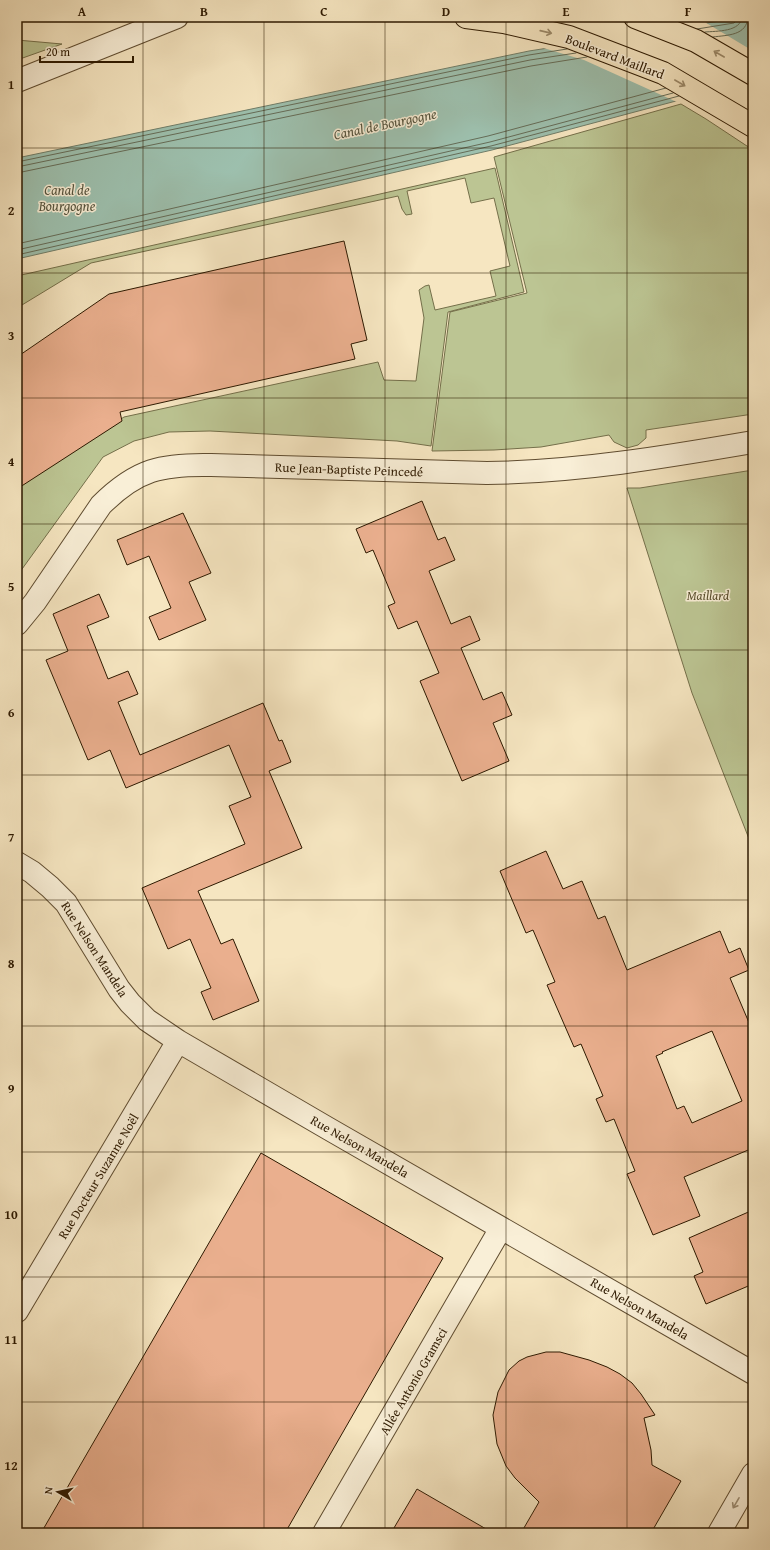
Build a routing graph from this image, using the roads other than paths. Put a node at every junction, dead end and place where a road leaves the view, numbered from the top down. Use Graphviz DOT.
graph roads {
  1 [pos="177,17"];
  2 [pos="466,17"];
  3 [pos="635,17"];
  4 [pos="753,74"];
  5 [pos="17,81"];
  6 [pos="753,126"];
  7 [pos="753,442"];
  8 [pos="17,624"];
  9 [pos="17,864"];
  10 [pos="178,1041"];
  11 [pos="501,1228"];
  12 [pos="17,1311"];
  13 [pos="753,1373"];
  14 [pos="753,1474"];
  15 [pos="324,1533"];
  16 [pos="719,1533"];
  1 -- 5 [label="street"];
  2 -- 6 [label="main road, Boulevard Maillard, one-way"];
  4 -- 3 [label="main road, one-way"];
  7 -- 8 [label="street, Rue Jean-Baptiste Peincedé"];
  9 -- 10 [label="street, Rue Nelson Mandela"];
  10 -- 11 [label="street, Rue Nelson Mandela"];
  10 -- 12 [label="street, Rue Docteur Suzanne Noël"];
  11 -- 13 [label="street, Rue Nelson Mandela"];
  11 -- 15 [label="street, Allée Antonio Gramsci"];
  14 -- 16 [label="street, one-way"];
}
